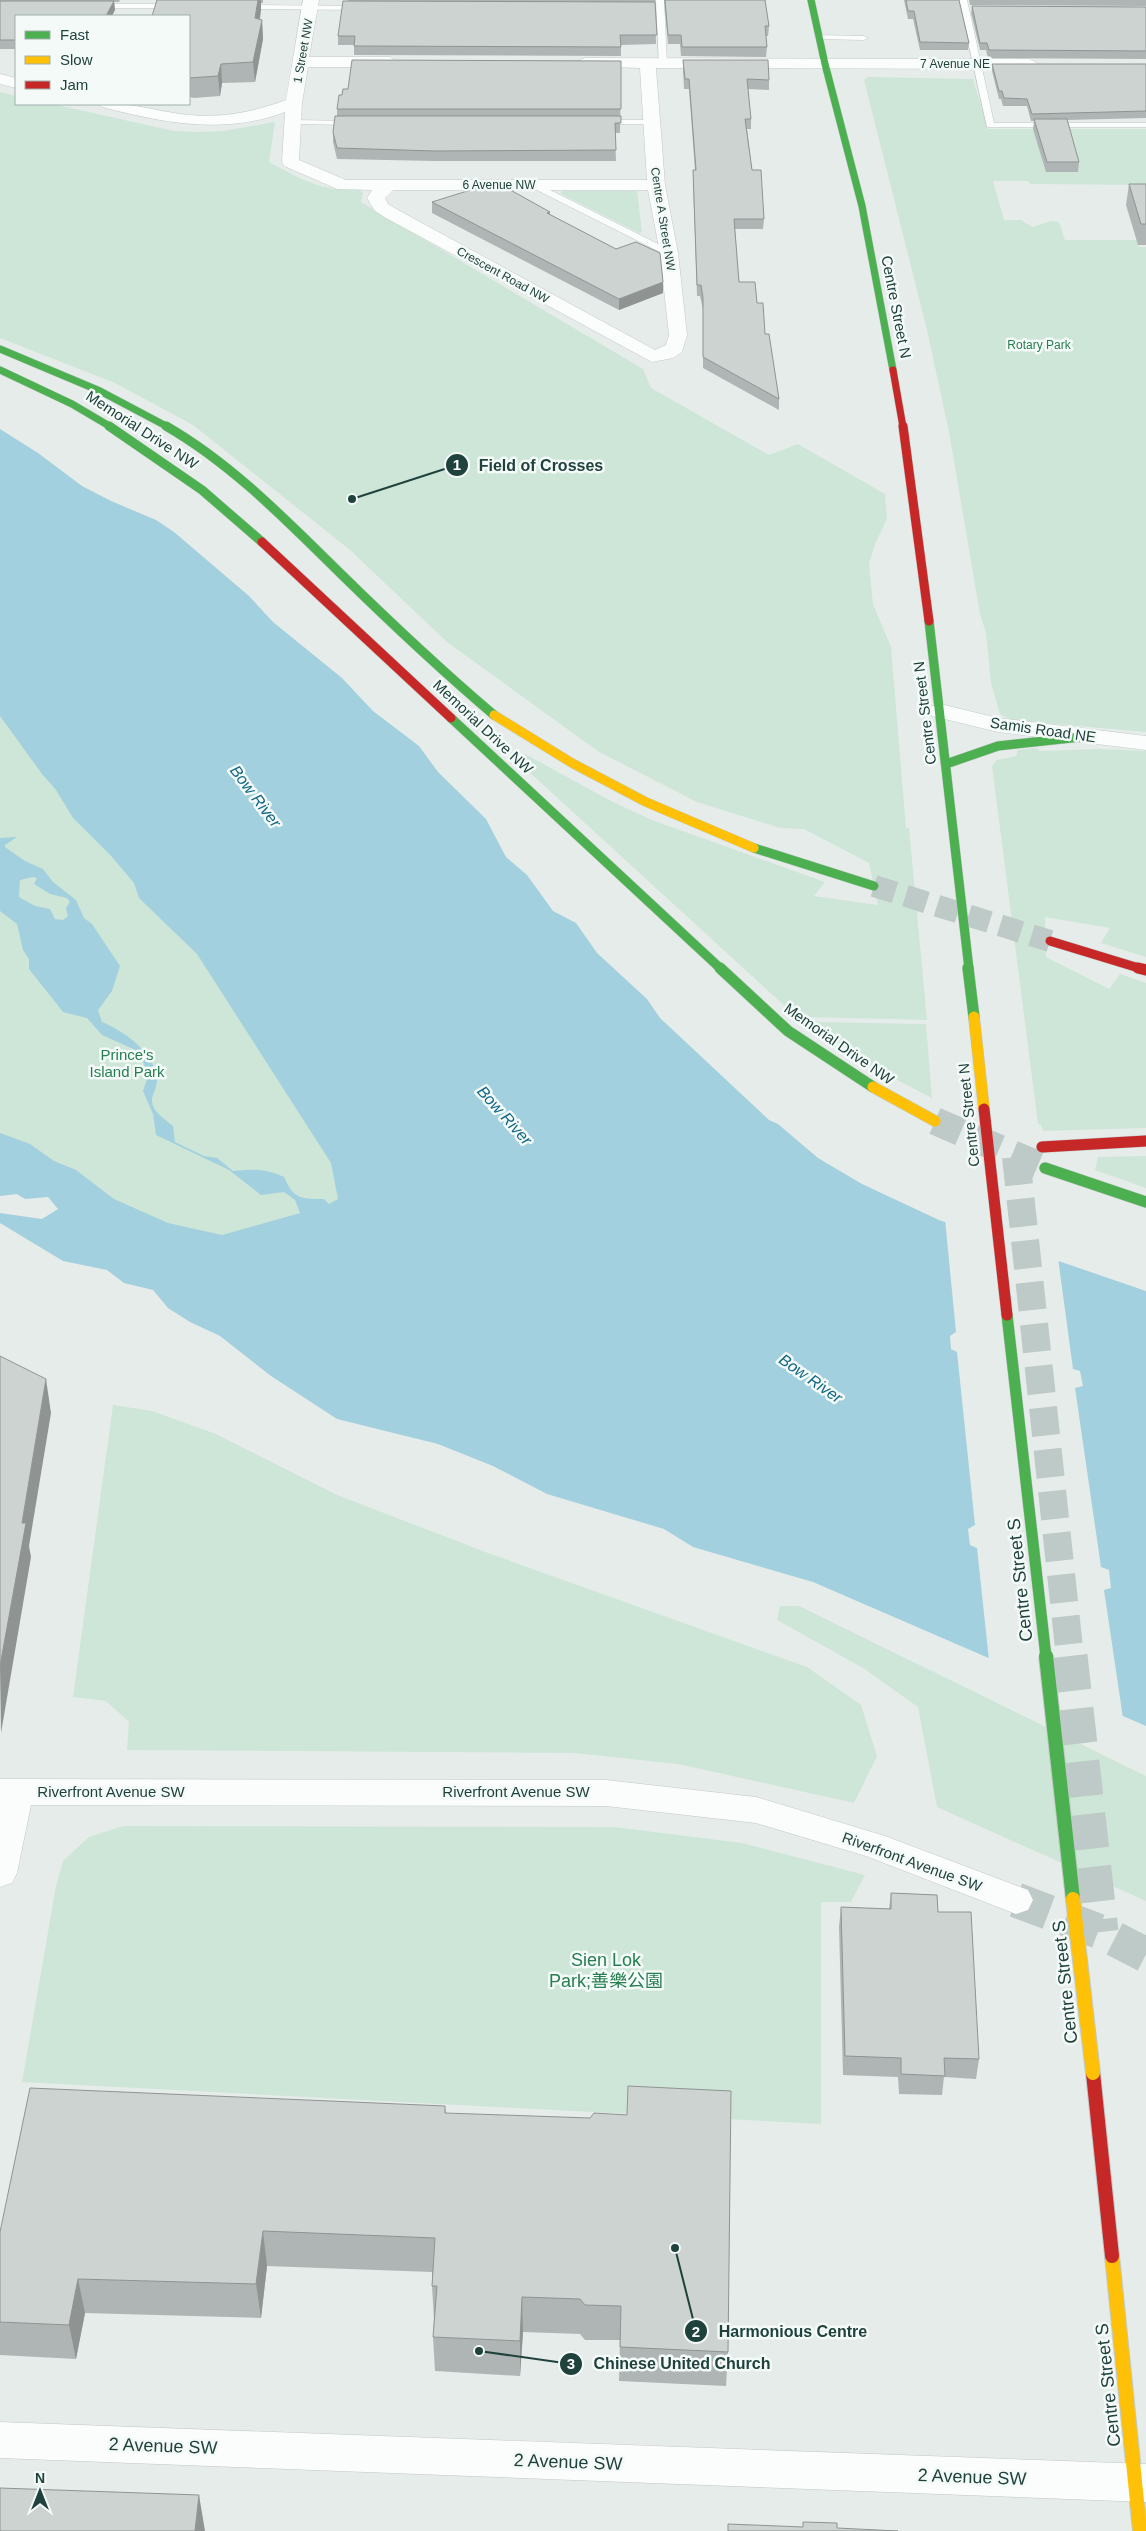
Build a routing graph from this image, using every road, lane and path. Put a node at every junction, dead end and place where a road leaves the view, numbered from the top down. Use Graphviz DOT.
graph roads {
  1 [pos="811,0"];
  2 [pos="120,3"];
  3 [pos="660,3"];
  4 [pos="311,4"];
  5 [pos="964,4"];
  6 [pos="89,6"];
  7 [pos="186,6"];
  8 [pos="234,7"];
  9 [pos="650,7"];
  10 [pos="364,8"];
  11 [pos="974,9"];
  12 [pos="116,15"];
  13 [pos="819,38"];
  14 [pos="864,38"];
  15 [pos="301,62"];
  16 [pos="405,62"];
  17 [pos="570,63"];
  18 [pos="656,63"];
  19 [pos="824,64"];
  20 [pos="976,64"];
  21 [pos="1046,64"];
  22 [pos="0,79"];
  23 [pos="15,83"];
  24 [pos="294,103"];
  25 [pos="112,105"];
  26 [pos="294,122"];
  27 [pos="591,122"];
  28 [pos="651,122"];
  29 [pos="361,123"];
  30 [pos="1146,125"];
  31 [pos="390,184"];
  32 [pos="534,185"];
  33 [pos="656,185"];
  34 [pos="669,253"];
  35 [pos="0,349"];
  36 [pos="652,356"];
  37 [pos="0,370"];
  38 [pos="940,711"];
  39 [pos="1090,736"];
  40 [pos="1146,743"];
  41 [pos="946,764"];
  42 [pos="874,886"];
  43 [pos="1050,941"];
  44 [pos="1146,970"];
  45 [pos="935,1122"];
  46 [pos="1146,1141"];
  47 [pos="1042,1147"];
  48 [pos="1045,1168"];
  49 [pos="1146,1202"];
  50 [pos="1020,1430"];
  51 [pos="9,1792"];
  52 [pos="0,1873"];
  53 [pos="1016,1900"];
  54 [pos="0,2440"];
  55 [pos="1140,2483"];
  56 [pos="1140,2531"];
  1 -- 13 [label="main road, Centre Street N"];
  2 -- 6 [label="lane"];
  2 -- 7 [label="lane"];
  2 -- 12 [label="lane"];
  3 -- 9 [label="lane"];
  3 -- 18 [label="lane"];
  4 -- 8 [label="lane"];
  4 -- 10 [label="lane"];
  4 -- 15 [label="street, 1 Street NW"];
  5 -- 11 [label="lane"];
  5 -- 20 [label="lane"];
  13 -- 14 [label="lane"];
  13 -- 19 [label="main road, Centre Street N"];
  15 -- 16 [label="street"];
  15 -- 24 [label="street, 1 Street NW"];
  17 -- 18 [label="street, 7 Avenue NE"];
  18 -- 19 [label="street, 7 Avenue NE"];
  18 -- 28 [label="street, Centre A Street NW"];
  19 -- 20 [label="street, 7 Avenue NE"];
  19 -- 38 [label="main road, Centre Street N"];
  20 -- 21 [label="street, 7 Avenue NE"];
  20 -- 30 [label="lane"];
  22 -- 23 [label="street"];
  24 -- 25 [label="street"];
  24 -- 26 [label="street"];
  26 -- 29 [label="lane"];
  26 -- 31 [label="street, 6 Avenue NW"];
  27 -- 28 [label="lane"];
  28 -- 33 [label="street, Centre A Street NW"];
  31 -- 32 [label="street, 6 Avenue NW"];
  31 -- 36 [label="street, Crescent Road NW"];
  32 -- 33 [label="street, 6 Avenue NW"];
  32 -- 34 [label="lane"];
  33 -- 34 [label="street, Centre A Street NW"];
  34 -- 36 [label="street, Centre A Street NW"];
  35 -- 42 [label="main road, Memorial Drive NW"];
  37 -- 45 [label="main road, Memorial Drive NW"];
  38 -- 39 [label="street, Samis Road NE"];
  38 -- 41 [label="main road, Centre Street N"];
  39 -- 40 [label="street, Samis Road NE"];
  39 -- 41 [label="main road"];
  41 -- 50 [label="main road, Centre Street N, bridge"];
  43 -- 44 [label="main road"];
  46 -- 47 [label="main road"];
  48 -- 49 [label="main road"];
  50 -- 55 [label="main road, Centre Street S, bridge"];
  51 -- 52 [label="street"];
  51 -- 53 [label="street, Riverfront Avenue SW"];
  54 -- 55 [label="street, 2 Avenue SW"];
  55 -- 56 [label="main road, Centre Street S"];
}
